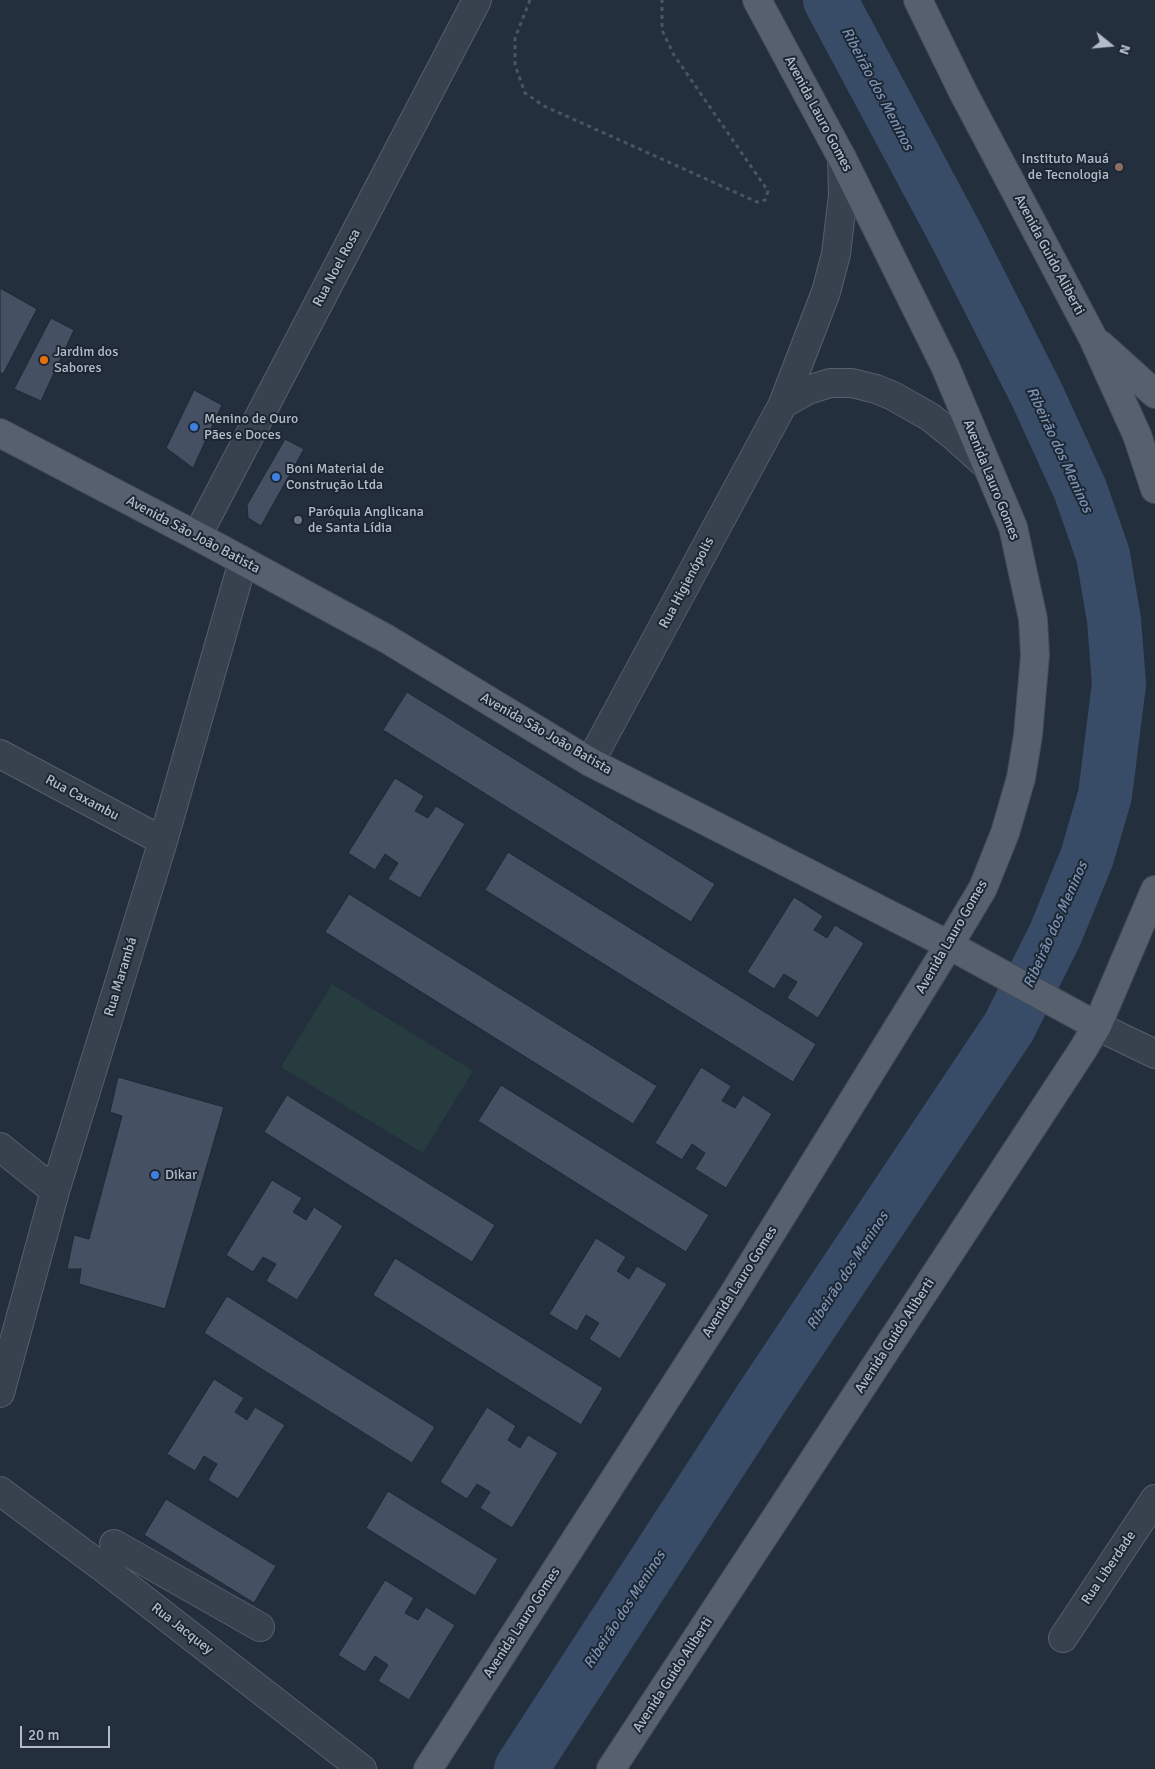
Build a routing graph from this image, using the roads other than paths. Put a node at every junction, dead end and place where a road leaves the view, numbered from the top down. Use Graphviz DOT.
graph roads {
  1 [pos="477,0"];
  2 [pos="757,0"];
  3 [pos="918,0"];
  4 [pos="842,158"];
  5 [pos="1093,338"];
  6 [pos="1155,394"];
  7 [pos="783,404"];
  8 [pos="0,433"];
  9 [pos="1146,437"];
  10 [pos="985,464"];
  11 [pos="1155,489"];
  12 [pos="197,536"];
  13 [pos="243,561"];
  14 [pos="0,754"];
  15 [pos="590,762"];
  16 [pos="164,841"];
  17 [pos="1155,890"];
  18 [pos="949,945"];
  19 [pos="1096,1026"];
  20 [pos="1155,1054"];
  21 [pos="0,1147"];
  22 [pos="55,1191"];
  23 [pos="0,1392"];
  24 [pos="0,1491"];
  25 [pos="1155,1499"];
  26 [pos="114,1544"];
  27 [pos="260,1627"];
  28 [pos="1063,1638"];
  29 [pos="362,1769"];
  30 [pos="428,1769"];
  31 [pos="611,1769"];
  1 -- 12 [label="street, Rua Noel Rosa"];
  2 -- 4 [label="main road, Avenida Lauro Gomes"];
  3 -- 5 [label="main road, Avenida Guido Aliberti"];
  4 -- 7 [label="street, Rua Higienópolis"];
  4 -- 10 [label="main road, Avenida Lauro Gomes"];
  5 -- 6 [label="main road"];
  5 -- 9 [label="main road, Avenida Guido Aliberti"];
  7 -- 10 [label="street"];
  7 -- 15 [label="street, Rua Higienópolis"];
  8 -- 12 [label="main road, Avenida São João Batista"];
  9 -- 11 [label="main road, Avenida Guido Aliberti"];
  10 -- 18 [label="main road, Avenida Lauro Gomes"];
  12 -- 13 [label="main road, Avenida São João Batista"];
  13 -- 15 [label="main road, Avenida São João Batista"];
  13 -- 16 [label="street, Rua Marambá"];
  14 -- 16 [label="street, Rua Caxambu"];
  15 -- 18 [label="main road, Avenida São João Batista"];
  16 -- 22 [label="street, Rua Marambá"];
  17 -- 19 [label="main road, Avenida Guido Aliberti"];
  18 -- 19 [label="main road, Avenida São João Batista"];
  18 -- 30 [label="main road, Avenida Lauro Gomes"];
  19 -- 20 [label="street"];
  19 -- 31 [label="main road, Avenida Guido Aliberti"];
  21 -- 22 [label="street"];
  22 -- 23 [label="street, Rua Marambá"];
  24 -- 29 [label="street, Rua Jacquey"];
  25 -- 28 [label="street, Rua Liberdade"];
  26 -- 27 [label="street"];
}
